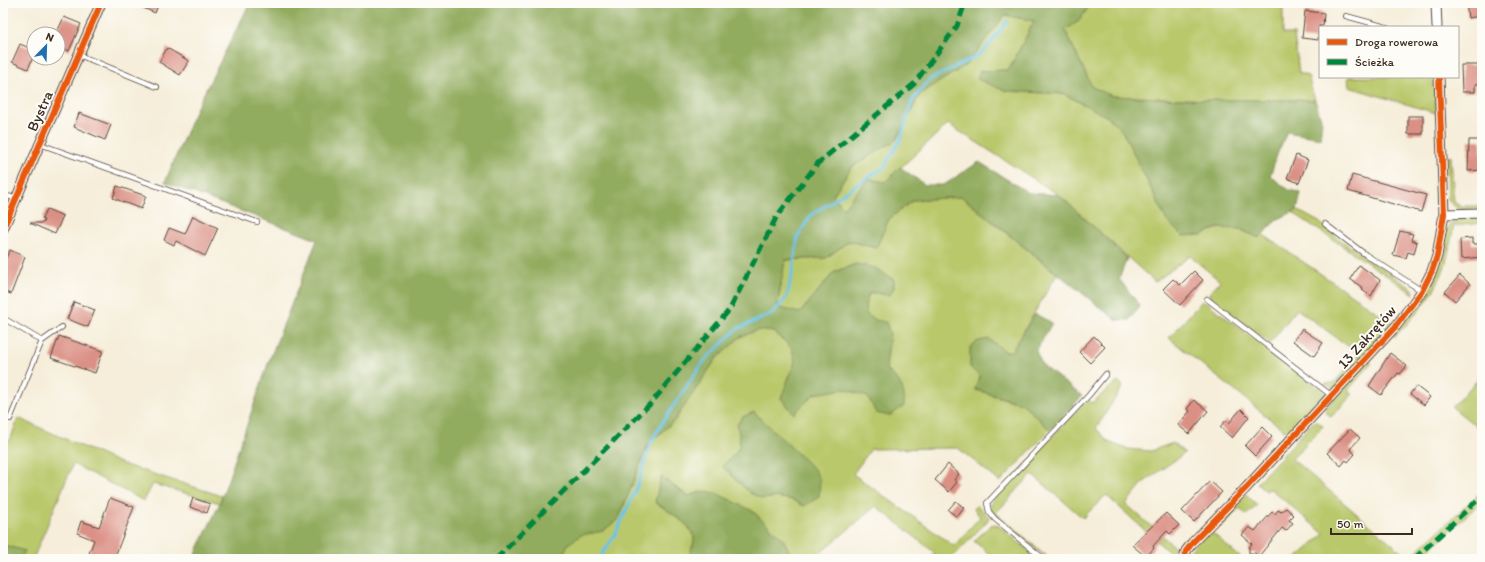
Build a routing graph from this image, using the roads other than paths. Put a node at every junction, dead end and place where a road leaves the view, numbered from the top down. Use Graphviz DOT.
graph roads {
  1 [pos="101,3"];
  2 [pos="1436,3"];
  3 [pos="1346,16"];
  4 [pos="1382,26"];
  5 [pos="1437,26"];
  6 [pos="79,55"];
  7 [pos="1439,78"];
  8 [pos="157,87"];
  9 [pos="40,144"];
  10 [pos="3,194"];
  11 [pos="16,199"];
  12 [pos="1482,213"];
  13 [pos="1444,214"];
  14 [pos="257,222"];
  15 [pos="1325,224"];
  16 [pos="3,229"];
  17 [pos="1422,291"];
  18 [pos="1207,300"];
  19 [pos="3,318"];
  20 [pos="62,327"];
  21 [pos="42,341"];
  22 [pos="1106,374"];
  23 [pos="1332,396"];
  24 [pos="10,419"];
  25 [pos="1044,559"];
  26 [pos="1182,559"];
  1 -- 6 [label="street, Bystra"];
  2 -- 5 [label="street"];
  3 -- 4 [label="lane"];
  6 -- 8 [label="lane"];
  6 -- 9 [label="street, Bystra"];
  7 -- 13 [label="street, 13 Zakrętów"];
  9 -- 11 [label="street, Bystra"];
  9 -- 14 [label="lane"];
  10 -- 11 [label="lane"];
  11 -- 16 [label="street, Bystra"];
  12 -- 13 [label="street"];
  13 -- 17 [label="street, 13 Zakrętów"];
  15 -- 17 [label="lane"];
  17 -- 23 [label="street, 13 Zakrętów"];
  18 -- 23 [label="lane"];
  19 -- 21 [label="lane"];
  20 -- 21 [label="lane"];
  21 -- 24 [label="lane"];
  22 -- 25 [label="lane"];
  23 -- 26 [label="street, 13 Zakrętów"];
}
